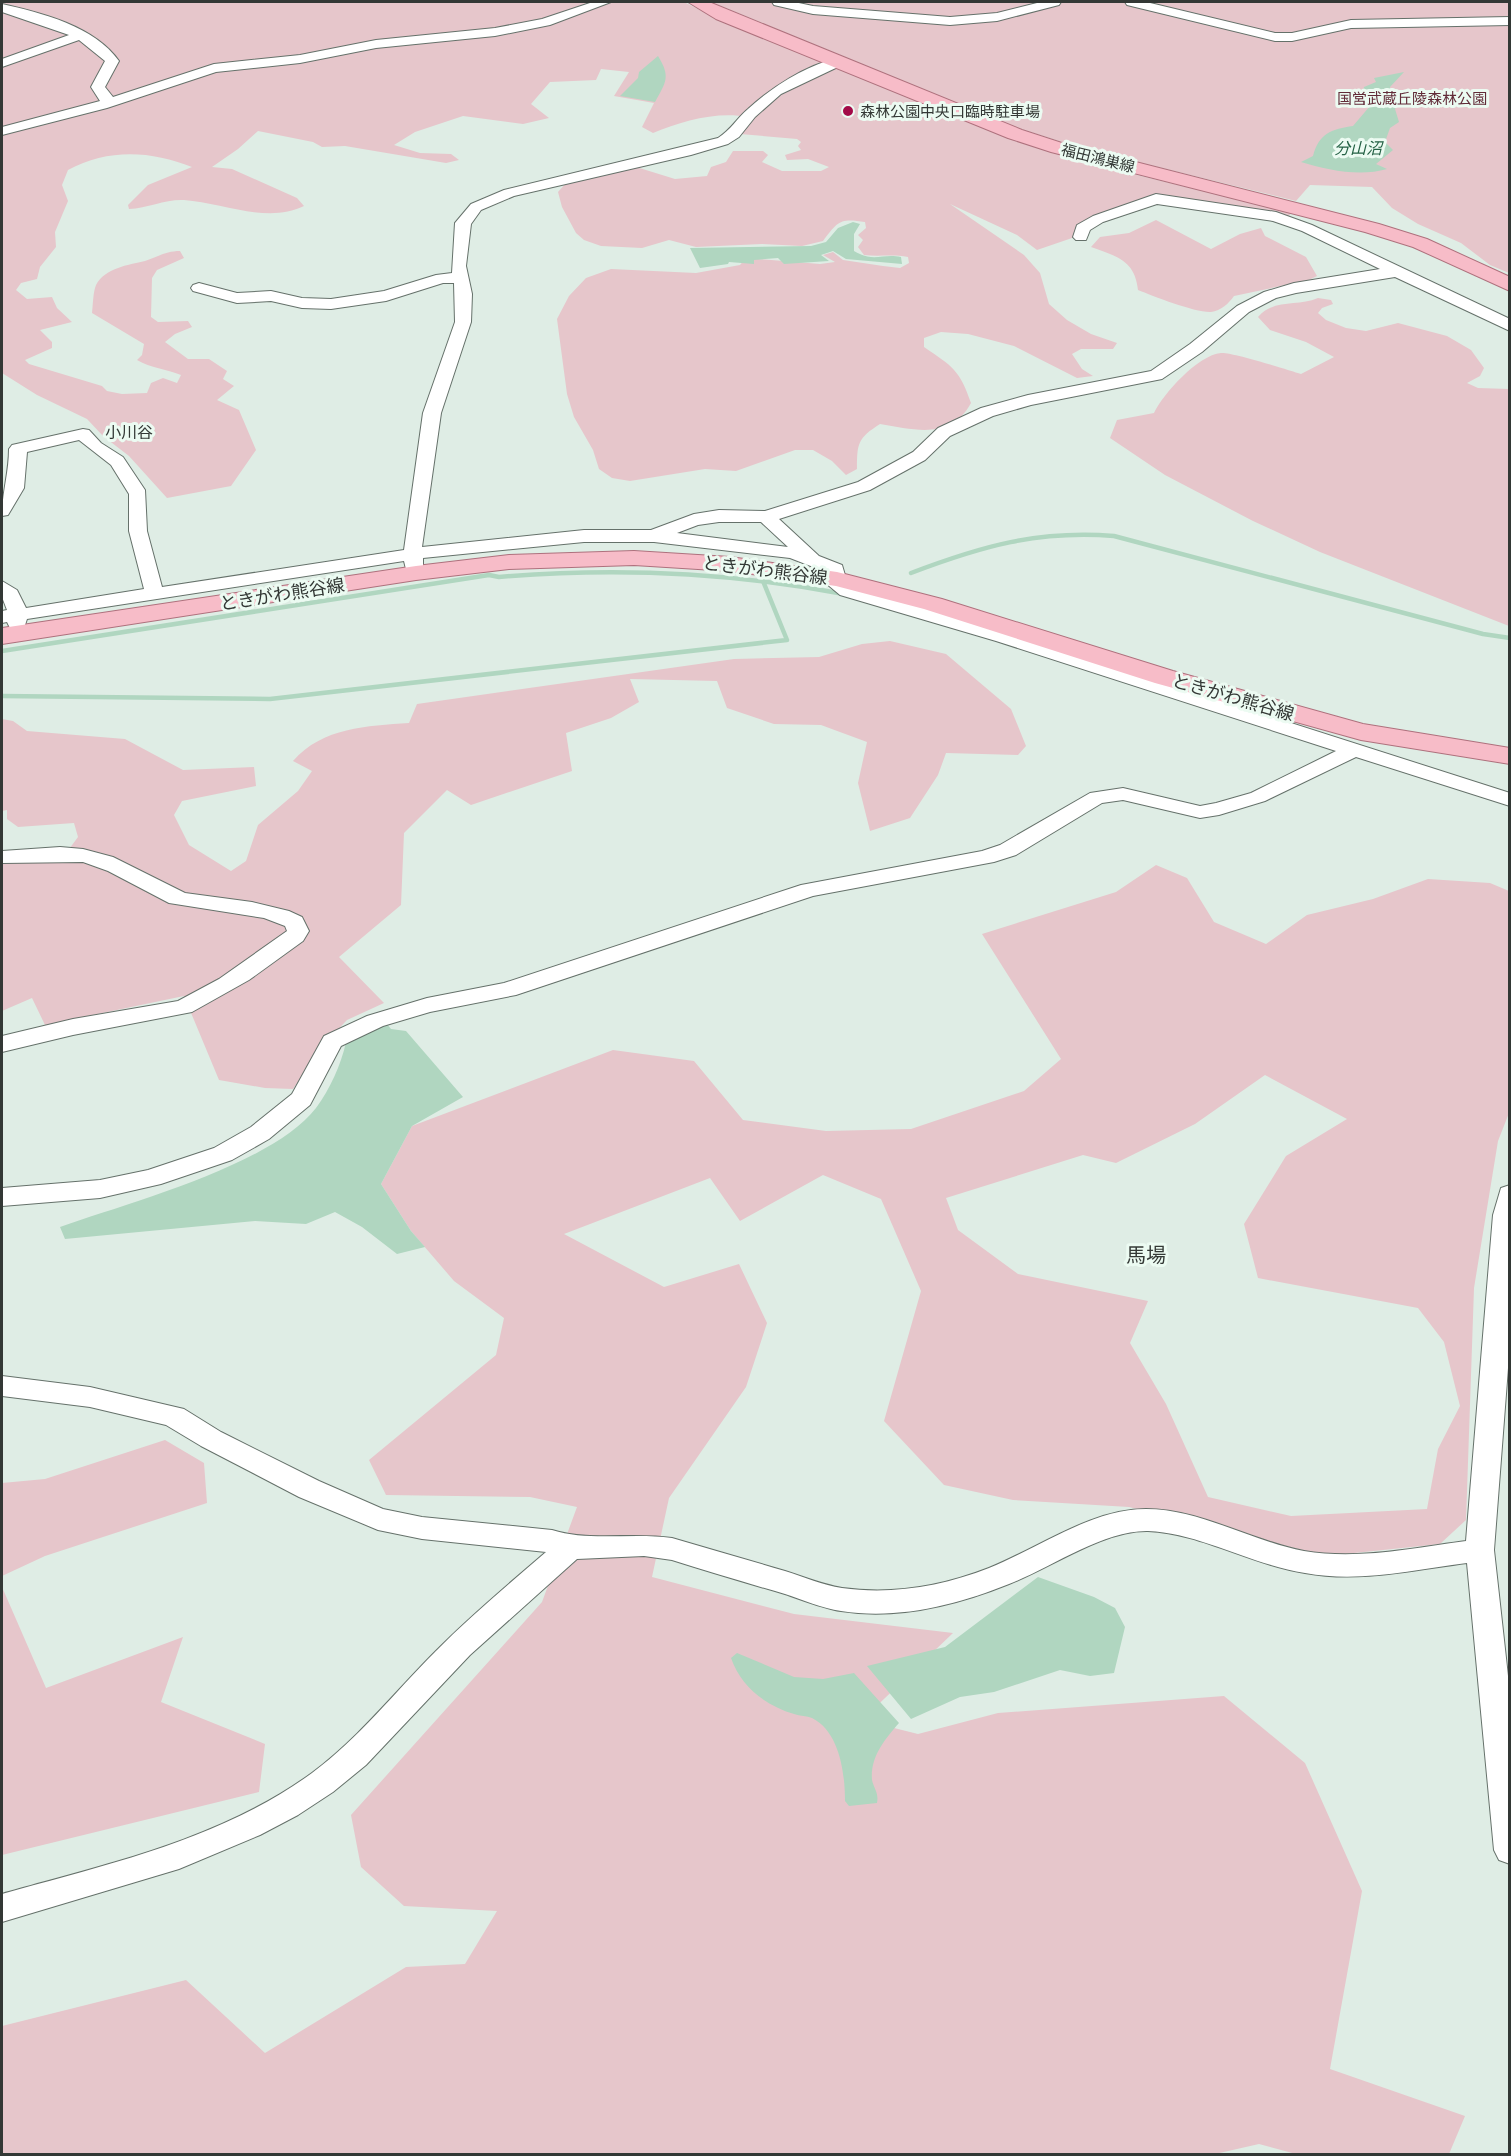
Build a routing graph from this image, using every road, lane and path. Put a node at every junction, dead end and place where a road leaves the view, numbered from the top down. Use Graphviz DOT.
graph roads {
  1 [pos="604,2"];
  2 [pos="697,2"];
  3 [pos="779,2"];
  4 [pos="1054,2"];
  5 [pos="1132,2"];
  6 [pos="1024,5"];
  7 [pos="2,8"];
  8 [pos="1509,21"];
  9 [pos="79,36"];
  10 [pos="837,62"];
  11 [pos="2,63"];
  12 [pos="106,103"];
  13 [pos="2,131"];
  14 [pos="1335,218"];
  15 [pos="1309,229"];
  16 [pos="1081,237"];
  17 [pos="1394,272"];
  18 [pos="460,278"];
  19 [pos="1509,285"];
  20 [pos="199,288"];
  21 [pos="1509,326"];
  22 [pos="2,511"];
  23 [pos="766,517"];
  24 [pos="654,536"];
  25 [pos="810,557"];
  26 [pos="413,564"];
  27 [pos="852,578"];
  28 [pos="2,587"];
  29 [pos="155,594"];
  30 [pos="8,624"];
  31 [pos="1509,745"];
  32 [pos="1354,750"];
  33 [pos="1509,756"];
  34 [pos="1509,800"];
  35 [pos="2,857"];
  36 [pos="2,1044"];
  37 [pos="1509,1194"];
  38 [pos="2,1197"];
  39 [pos="2,1386"];
  40 [pos="570,1548"];
  41 [pos="1480,1550"];
  42 [pos="1509,1850"];
  43 [pos="2,1908"];
  1 -- 12 [label="street"];
  2 -- 10 [label="main road, 福田鴻巣線"];
  3 -- 6 [label="street"];
  4 -- 6 [label="street"];
  5 -- 8 [label="street"];
  7 -- 9 [label="street"];
  9 -- 11 [label="street"];
  9 -- 12 [label="street"];
  10 -- 14 [label="main road, 福田鴻巣線"];
  10 -- 18 [label="street"];
  12 -- 13 [label="street"];
  14 -- 15 [label="street"];
  14 -- 19 [label="main road, 福田鴻巣線"];
  15 -- 16 [label="street"];
  15 -- 17 [label="street"];
  17 -- 21 [label="street"];
  17 -- 23 [label="street"];
  18 -- 20 [label="street"];
  18 -- 26 [label="street"];
  22 -- 29 [label="street"];
  23 -- 24 [label="street"];
  23 -- 25 [label="street"];
  24 -- 25 [label="street"];
  24 -- 26 [label="street"];
  25 -- 27 [label="street"];
  26 -- 27 [label="main road, ときがわ熊谷線"];
  26 -- 29 [label="street"];
  26 -- 30 [label="main road, ときがわ熊谷線"];
  27 -- 31 [label="main road, ときがわ熊谷線"];
  27 -- 32 [label="street"];
  27 -- 33 [label="main road, ときがわ熊谷線"];
  28 -- 30 [label="street"];
  29 -- 30 [label="street"];
  32 -- 34 [label="street"];
  32 -- 38 [label="street"];
  35 -- 36 [label="street"];
  37 -- 41 [label="street"];
  39 -- 40 [label="street"];
  40 -- 41 [label="street"];
  40 -- 43 [label="street"];
  41 -- 42 [label="street"];
}
